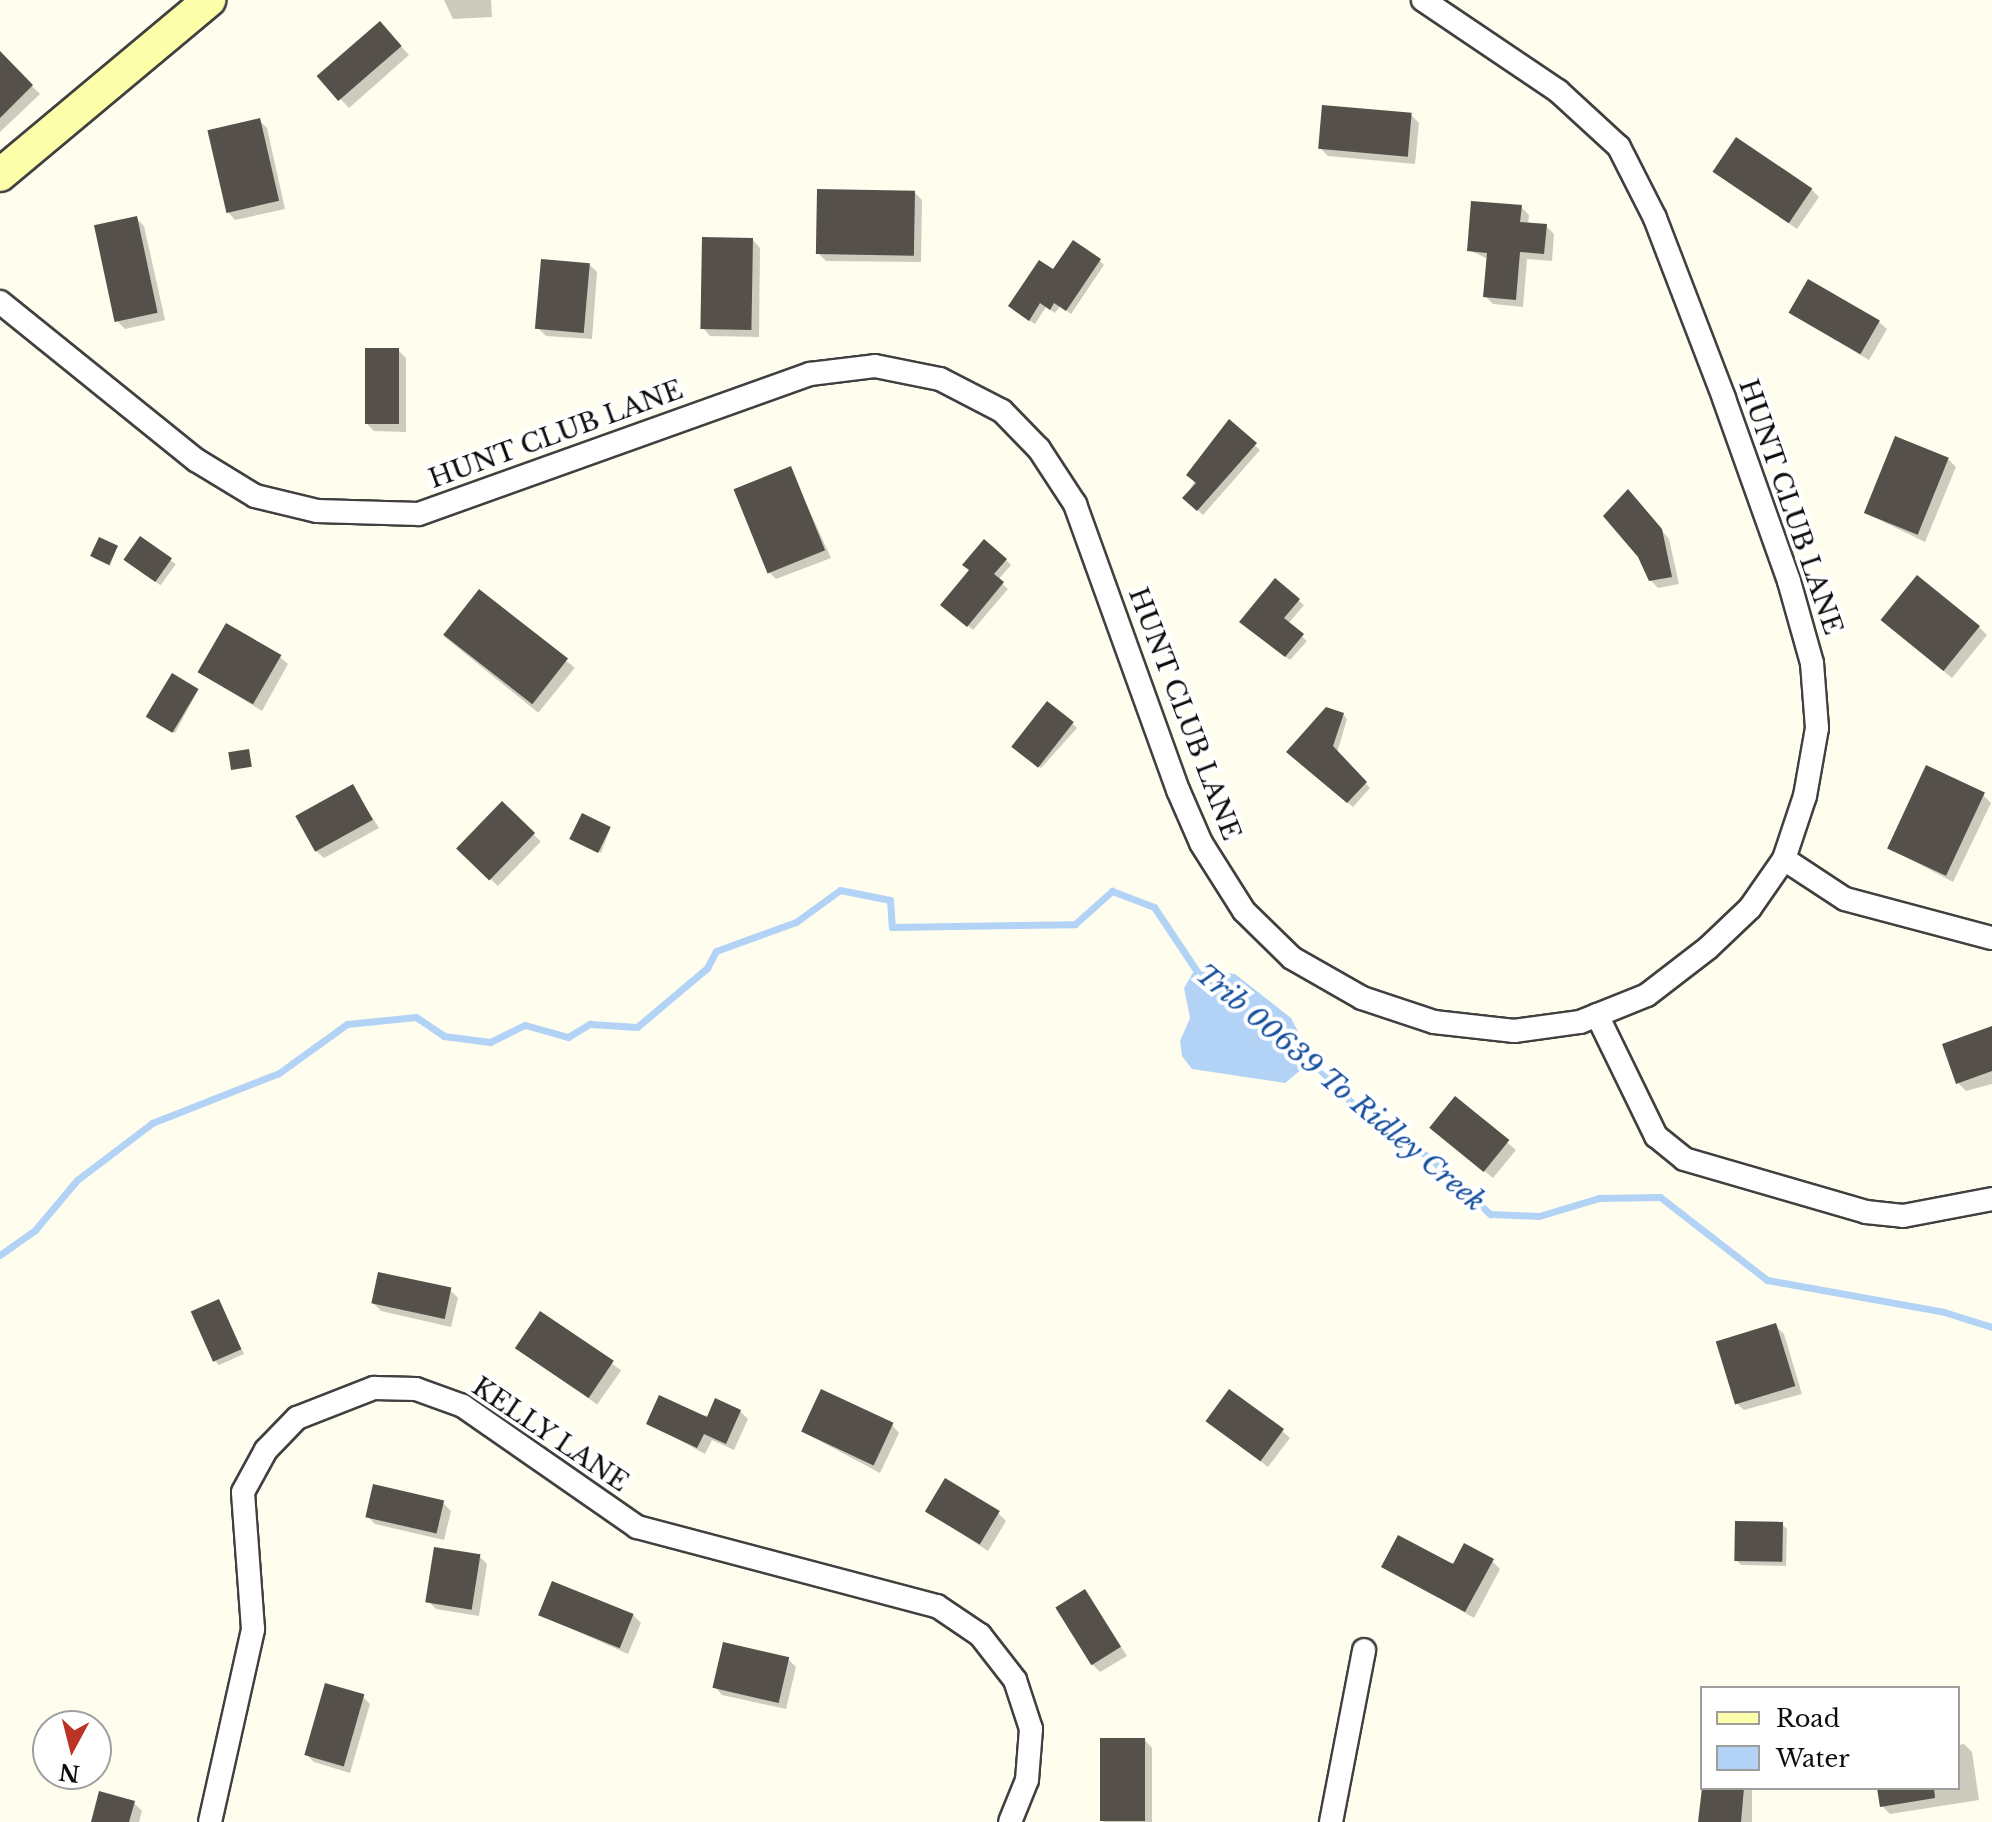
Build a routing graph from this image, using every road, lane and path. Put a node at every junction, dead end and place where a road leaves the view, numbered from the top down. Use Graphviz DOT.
graph roads {
  1 [pos="209,0"];
  2 [pos="1423,0"];
  3 [pos="0,175"];
  4 [pos="0,302"];
  5 [pos="1784,859"];
  6 [pos="1992,938"];
  7 [pos="1597,1015"];
  8 [pos="1992,1199"];
  9 [pos="1364,1650"];
  10 [pos="210,1822"];
  11 [pos="1010,1822"];
  12 [pos="1331,1822"];
  1 -- 3 [label="street"];
  2 -- 5 [label="street, HUNT CLUB LANE"];
  4 -- 7 [label="street, HUNT CLUB LANE"];
  5 -- 6 [label="street"];
  5 -- 7 [label="street, HUNT CLUB LANE"];
  7 -- 8 [label="street"];
  9 -- 12 [label="street"];
  10 -- 11 [label="street, KELLY LANE"];
}
